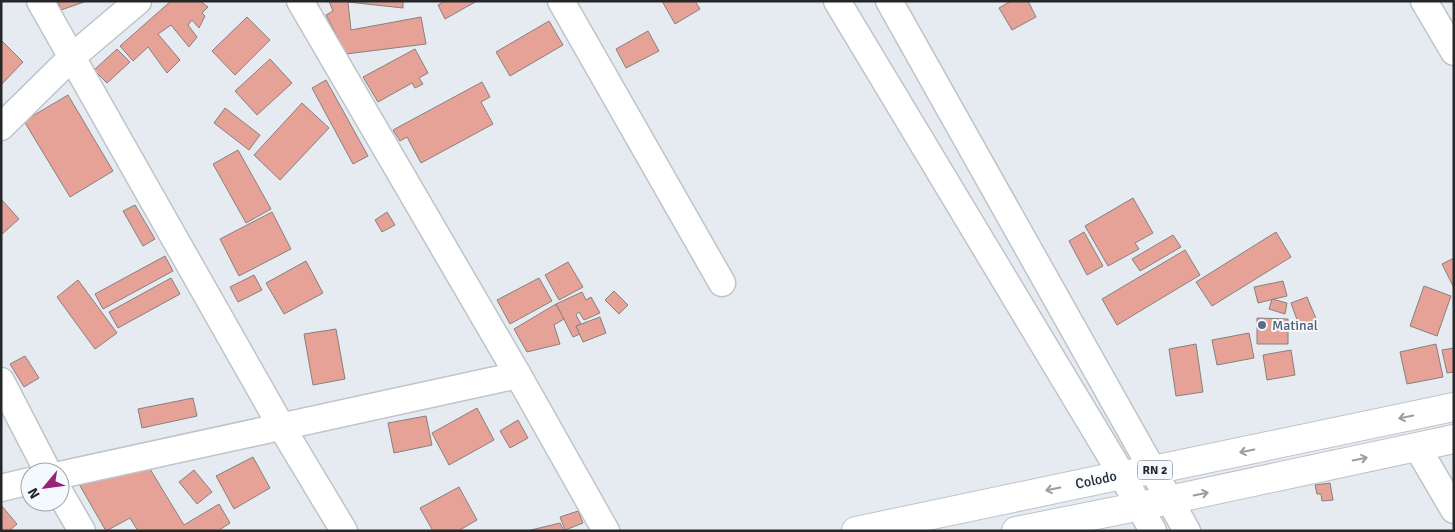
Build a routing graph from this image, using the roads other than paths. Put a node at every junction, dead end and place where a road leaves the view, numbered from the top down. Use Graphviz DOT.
graph roads {
  1 [pos="40,1"];
  2 [pos="138,1"];
  3 [pos="300,1"];
  4 [pos="561,1"];
  5 [pos="837,1"];
  6 [pos="1424,1"];
  7 [pos="894,3"];
  8 [pos="1454,52"];
  9 [pos="72,57"];
  10 [pos="1,127"];
  11 [pos="722,283"];
  12 [pos="518,375"];
  13 [pos="1,381"];
  14 [pos="1454,407"];
  15 [pos="281,426"];
  16 [pos="1454,439"];
  17 [pos="1417,447"];
  18 [pos="43,462"];
  19 [pos="1153,470"];
  20 [pos="70,473"];
  21 [pos="1122,475"];
  22 [pos="20,483"];
  23 [pos="1,488"];
  24 [pos="1170,500"];
  25 [pos="1141,506"];
  26 [pos="70,510"];
  27 [pos="1454,510"];
  28 [pos="82,531"];
  29 [pos="344,531"];
  30 [pos="606,531"];
  31 [pos="856,531"];
  32 [pos="1016,531"];
  33 [pos="1154,531"];
  34 [pos="1187,531"];
  1 -- 9 [label="street"];
  2 -- 9 [label="street"];
  3 -- 12 [label="street"];
  4 -- 11 [label="street"];
  5 -- 21 [label="street"];
  6 -- 8 [label="street"];
  7 -- 19 [label="street"];
  9 -- 10 [label="street"];
  9 -- 15 [label="street"];
  12 -- 15 [label="street"];
  12 -- 30 [label="street"];
  13 -- 18 [label="street"];
  14 -- 19 [label="main road, Colodo / RN 2, one-way"];
  15 -- 20 [label="street"];
  15 -- 29 [label="street"];
  16 -- 17 [label="main road, RN 2"];
  24 -- 17 [label="main road, RN 2, one-way"];
  17 -- 27 [label="street"];
  19 -- 21 [label="main road, Colodo / RN 2"];
  19 -- 24 [label="street"];
  21 -- 25 [label="street"];
  21 -- 31 [label="main road, Colodo / RN 2, one-way"];
  22 -- 23 [label="street"];
  24 -- 25 [label="main road, RN 2"];
  24 -- 34 [label="street"];
  25 -- 32 [label="main road, RN 2"];
  25 -- 33 [label="street"];
  26 -- 28 [label="street"];
}
